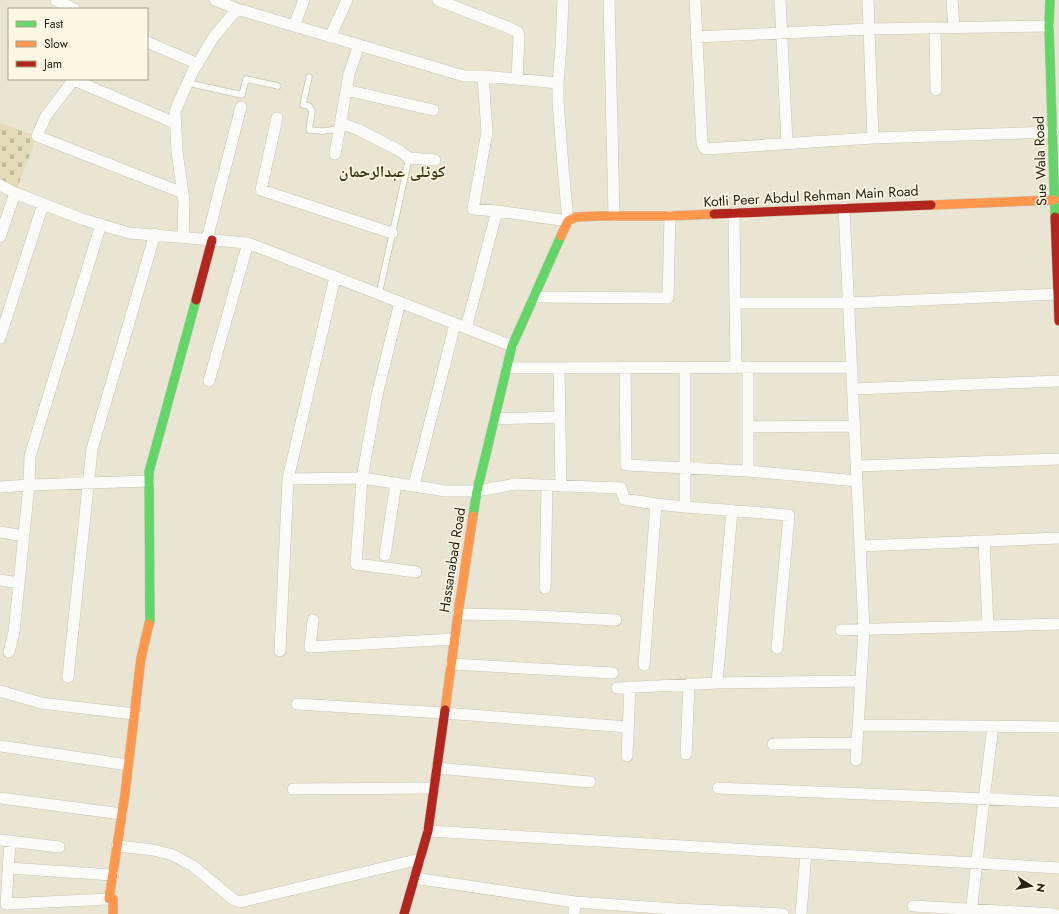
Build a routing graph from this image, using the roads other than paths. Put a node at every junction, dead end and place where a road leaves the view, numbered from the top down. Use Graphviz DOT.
graph roads {
  1 [pos="56,0"];
  2 [pos="215,0"];
  3 [pos="304,0"];
  4 [pos="347,0"];
  5 [pos="438,0"];
  6 [pos="563,0"];
  7 [pos="608,0"];
  8 [pos="695,0"];
  9 [pos="780,0"];
  10 [pos="868,0"];
  11 [pos="952,0"];
  12 [pos="1050,0"];
  13 [pos="72,8"];
  14 [pos="237,9"];
  15 [pos="294,26"];
  16 [pos="1049,26"];
  17 [pos="954,27"];
  18 [pos="935,28"];
  19 [pos="869,29"];
  20 [pos="782,32"];
  21 [pos="330,37"];
  22 [pos="696,37"];
  23 [pos="148,42"];
  24 [pos="359,45"];
  25 [pos="198,64"];
  26 [pos="483,76"];
  27 [pos="309,77"];
  28 [pos="517,78"];
  29 [pos="73,80"];
  30 [pos="76,80"];
  31 [pos="188,83"];
  32 [pos="558,83"];
  33 [pos="278,86"];
  34 [pos="346,90"];
  35 [pos="936,90"];
  36 [pos="241,107"];
  37 [pos="433,110"];
  38 [pos="277,118"];
  39 [pos="176,123"];
  40 [pos="340,126"];
  41 [pos="1053,132"];
  42 [pos="873,138"];
  43 [pos="787,143"];
  44 [pos="335,154"];
  45 [pos="1056,157"];
  46 [pos="409,158"];
  47 [pos="435,160"];
  48 [pos="0,185"];
  49 [pos="15,193"];
  50 [pos="183,193"];
  51 [pos="1055,200"];
  52 [pos="43,204"];
  53 [pos="844,208"];
  54 [pos="496,211"];
  55 [pos="734,214"];
  56 [pos="614,215"];
  57 [pos="670,216"];
  58 [pos="568,221"];
  59 [pos="101,224"];
  60 [pos="392,233"];
  61 [pos="154,234"];
  62 [pos="0,237"];
  63 [pos="183,237"];
  64 [pos="210,239"];
  65 [pos="248,243"];
  66 [pos="335,277"];
  67 [pos="1058,278"];
  68 [pos="379,294"];
  69 [pos="1058,294"];
  70 [pos="534,297"];
  71 [pos="400,302"];
  72 [pos="735,303"];
  73 [pos="849,303"];
  74 [pos="1059,321"];
  75 [pos="455,324"];
  76 [pos="466,328"];
  77 [pos="0,338"];
  78 [pos="512,346"];
  79 [pos="684,367"];
  80 [pos="736,367"];
  81 [pos="748,367"];
  82 [pos="852,367"];
  83 [pos="507,368"];
  84 [pos="559,368"];
  85 [pos="625,368"];
  86 [pos="1059,381"];
  87 [pos="209,382"];
  88 [pos="853,389"];
  89 [pos="560,417"];
  90 [pos="495,419"];
  91 [pos="855,426"];
  92 [pos="748,427"];
  93 [pos="1059,459"];
  94 [pos="857,466"];
  95 [pos="685,468"];
  96 [pos="748,471"];
  97 [pos="362,478"];
  98 [pos="288,479"];
  99 [pos="857,480"];
  100 [pos="149,481"];
  101 [pos="89,483"];
  102 [pos="396,483"];
  103 [pos="29,485"];
  104 [pos="414,485"];
  105 [pos="547,485"];
  106 [pos="561,486"];
  107 [pos="0,487"];
  108 [pos="477,491"];
  109 [pos="656,504"];
  110 [pos="685,506"];
  111 [pos="732,510"];
  112 [pos="0,532"];
  113 [pos="24,536"];
  114 [pos="1059,538"];
  115 [pos="984,541"];
  116 [pos="861,546"];
  117 [pos="384,555"];
  118 [pos="416,572"];
  119 [pos="0,580"];
  120 [pos="19,583"];
  121 [pos="545,588"];
  122 [pos="458,614"];
  123 [pos="313,620"];
  124 [pos="616,620"];
  125 [pos="1059,624"];
  126 [pos="988,626"];
  127 [pos="841,630"];
  128 [pos="864,630"];
  129 [pos="454,638"];
  130 [pos="777,648"];
  131 [pos="280,651"];
  132 [pos="9,652"];
  133 [pos="451,664"];
  134 [pos="644,665"];
  135 [pos="613,673"];
  136 [pos="68,677"];
  137 [pos="861,681"];
  138 [pos="717,682"];
  139 [pos="689,684"];
  140 [pos="630,687"];
  141 [pos="617,688"];
  142 [pos="0,691"];
  143 [pos="297,704"];
  144 [pos="444,713"];
  145 [pos="134,714"];
  146 [pos="858,725"];
  147 [pos="993,726"];
  148 [pos="1059,726"];
  149 [pos="628,727"];
  150 [pos="857,743"];
  151 [pos="773,744"];
  152 [pos="0,746"];
  153 [pos="686,754"];
  154 [pos="627,756"];
  155 [pos="856,760"];
  156 [pos="128,764"];
  157 [pos="437,768"];
  158 [pos="590,782"];
  159 [pos="434,788"];
  160 [pos="718,788"];
  161 [pos="293,789"];
  162 [pos="0,798"];
  163 [pos="984,799"];
  164 [pos="1059,802"];
  165 [pos="122,814"];
  166 [pos="428,831"];
  167 [pos="5,841"];
  168 [pos="117,846"];
  169 [pos="59,847"];
  170 [pos="806,853"];
  171 [pos="420,859"];
  172 [pos="977,863"];
  173 [pos="8,868"];
  174 [pos="1059,868"];
  175 [pos="113,876"];
  176 [pos="414,878"];
  177 [pos="110,899"];
  178 [pos="575,902"];
  179 [pos="913,906"];
  180 [pos="721,912"];
  181 [pos="972,912"];
  182 [pos="113,914"];
  183 [pos="404,914"];
  184 [pos="574,914"];
  185 [pos="783,914"];
  186 [pos="801,914"];
  187 [pos="1054,914"];
  1 -- 13 [label="street"];
  2 -- 14 [label="street"];
  3 -- 15 [label="street"];
  4 -- 21 [label="street"];
  5 -- 28 [label="street"];
  6 -- 32 [label="street"];
  7 -- 56 [label="street"];
  8 -- 22 [label="street"];
  9 -- 20 [label="street"];
  10 -- 19 [label="street"];
  11 -- 17 [label="street"];
  12 -- 16 [label="street, Sue Wala Road"];
  14 -- 15 [label="street"];
  14 -- 25 [label="street"];
  15 -- 21 [label="street"];
  16 -- 17 [label="street"];
  16 -- 41 [label="street, Sue Wala Road"];
  17 -- 18 [label="street"];
  18 -- 19 [label="street"];
  18 -- 35 [label="street"];
  19 -- 20 [label="street"];
  19 -- 42 [label="street"];
  20 -- 22 [label="street"];
  20 -- 43 [label="street"];
  21 -- 24 [label="street"];
  22 -- 43 [label="street"];
  23 -- 25 [label="street"];
  24 -- 26 [label="street"];
  24 -- 34 [label="street"];
  25 -- 31 [label="street"];
  26 -- 28 [label="street"];
  26 -- 54 [label="street"];
  27 -- 40 [label="lane"];
  28 -- 32 [label="street"];
  29 -- 50 [label="street"];
  30 -- 39 [label="street"];
  31 -- 33 [label="lane"];
  31 -- 39 [label="street"];
  32 -- 58 [label="street"];
  34 -- 37 [label="street"];
  34 -- 40 [label="street"];
  36 -- 64 [label="street"];
  38 -- 60 [label="street"];
  39 -- 50 [label="street"];
  40 -- 44 [label="street"];
  40 -- 46 [label="street"];
  41 -- 42 [label="street"];
  41 -- 45 [label="street, Sue Wala Road"];
  42 -- 43 [label="street"];
  45 -- 51 [label="street, Sue Wala Road"];
  46 -- 47 [label="street"];
  46 -- 60 [label="lane"];
  48 -- 49 [label="street"];
  49 -- 52 [label="street"];
  49 -- 62 [label="street"];
  50 -- 63 [label="street"];
  51 -- 53 [label="street, Kotli Peer Abdul Rehman Main Road"];
  51 -- 67 [label="street, Sue Wala Road"];
  52 -- 59 [label="street"];
  52 -- 77 [label="street"];
  53 -- 55 [label="street, Kotli Peer Abdul Rehman Main Road"];
  53 -- 73 [label="street"];
  54 -- 58 [label="street"];
  54 -- 76 [label="street"];
  55 -- 57 [label="street, Kotli Peer Abdul Rehman Main Road"];
  55 -- 72 [label="street"];
  56 -- 57 [label="street, Kotli Peer Abdul Rehman Main Road"];
  56 -- 58 [label="street, Kotli Peer Abdul Rehman Main Road"];
  57 -- 70 [label="street"];
  58 -- 70 [label="street, Hassanabad Road"];
  59 -- 61 [label="street"];
  59 -- 103 [label="street"];
  60 -- 68 [label="lane"];
  61 -- 63 [label="street"];
  61 -- 101 [label="street"];
  63 -- 64 [label="street"];
  64 -- 65 [label="street"];
  64 -- 100 [label="street"];
  65 -- 66 [label="street"];
  65 -- 87 [label="street"];
  66 -- 68 [label="street"];
  66 -- 98 [label="street"];
  67 -- 69 [label="street, Sue Wala Road"];
  68 -- 71 [label="street"];
  69 -- 73 [label="street"];
  69 -- 74 [label="street, Sue Wala Road"];
  70 -- 78 [label="street, Hassanabad Road"];
  71 -- 75 [label="street"];
  71 -- 97 [label="street"];
  72 -- 73 [label="street"];
  72 -- 80 [label="street"];
  73 -- 82 [label="street"];
  75 -- 76 [label="street"];
  75 -- 104 [label="street"];
  76 -- 78 [label="street"];
  78 -- 83 [label="street, Hassanabad Road"];
  79 -- 80 [label="street"];
  79 -- 85 [label="street"];
  79 -- 95 [label="street"];
  80 -- 81 [label="street"];
  81 -- 82 [label="street"];
  81 -- 92 [label="street"];
  82 -- 88 [label="street"];
  83 -- 84 [label="street"];
  83 -- 90 [label="street, Hassanabad Road"];
  84 -- 85 [label="street"];
  84 -- 89 [label="street"];
  85 -- 95 [label="street"];
  86 -- 88 [label="street"];
  88 -- 91 [label="street"];
  89 -- 90 [label="street"];
  89 -- 106 [label="street"];
  90 -- 108 [label="street, Hassanabad Road"];
  91 -- 92 [label="street"];
  91 -- 94 [label="street"];
  92 -- 96 [label="street"];
  93 -- 94 [label="street"];
  94 -- 99 [label="street"];
  95 -- 96 [label="street"];
  95 -- 110 [label="street"];
  96 -- 99 [label="street"];
  97 -- 98 [label="street"];
  97 -- 102 [label="street"];
  97 -- 118 [label="street"];
  98 -- 131 [label="street"];
  99 -- 116 [label="street"];
  100 -- 101 [label="street"];
  100 -- 145 [label="street"];
  101 -- 103 [label="street"];
  101 -- 136 [label="street"];
  102 -- 104 [label="street"];
  102 -- 117 [label="street"];
  103 -- 107 [label="street"];
  103 -- 113 [label="street"];
  104 -- 108 [label="street"];
  105 -- 106 [label="street"];
  105 -- 108 [label="street"];
  105 -- 121 [label="street"];
  106 -- 109 [label="street"];
  108 -- 122 [label="street, Hassanabad Road"];
  109 -- 110 [label="street"];
  109 -- 134 [label="street"];
  110 -- 111 [label="street"];
  111 -- 130 [label="street"];
  111 -- 138 [label="street"];
  112 -- 113 [label="street"];
  113 -- 120 [label="street"];
  114 -- 115 [label="street"];
  115 -- 116 [label="street"];
  115 -- 126 [label="street"];
  116 -- 128 [label="street"];
  119 -- 120 [label="street"];
  120 -- 132 [label="street"];
  122 -- 124 [label="street"];
  122 -- 129 [label="street, Hassanabad Road"];
  123 -- 129 [label="street"];
  125 -- 126 [label="street"];
  126 -- 128 [label="street"];
  127 -- 128 [label="street"];
  128 -- 137 [label="street"];
  129 -- 133 [label="street, Hassanabad Road"];
  133 -- 135 [label="street"];
  133 -- 144 [label="street, Hassanabad Road"];
  137 -- 138 [label="street"];
  137 -- 146 [label="street"];
  138 -- 139 [label="street"];
  139 -- 140 [label="street"];
  139 -- 153 [label="street"];
  140 -- 141 [label="street"];
  140 -- 149 [label="street"];
  142 -- 145 [label="street"];
  143 -- 144 [label="street"];
  144 -- 149 [label="street"];
  144 -- 157 [label="street, Hassanabad Road"];
  145 -- 156 [label="street"];
  146 -- 147 [label="street"];
  146 -- 150 [label="street"];
  147 -- 148 [label="street"];
  147 -- 163 [label="street"];
  149 -- 154 [label="street"];
  150 -- 151 [label="street"];
  150 -- 155 [label="street"];
  152 -- 156 [label="street"];
  156 -- 165 [label="street"];
  157 -- 158 [label="street"];
  157 -- 159 [label="street, Hassanabad Road"];
  159 -- 161 [label="street"];
  159 -- 166 [label="street, Hassanabad Road"];
  160 -- 163 [label="street"];
  162 -- 165 [label="street"];
  163 -- 164 [label="street"];
  163 -- 172 [label="street"];
  165 -- 168 [label="street"];
  166 -- 170 [label="street"];
  166 -- 171 [label="street, Hassanabad Road"];
  167 -- 169 [label="street"];
  167 -- 173 [label="street"];
  168 -- 171 [label="street"];
  168 -- 175 [label="street"];
  170 -- 172 [label="street"];
  170 -- 186 [label="street"];
  171 -- 176 [label="street, Hassanabad Road"];
  172 -- 174 [label="street"];
  172 -- 181 [label="street"];
  173 -- 175 [label="street"];
  173 -- 177 [label="street"];
  175 -- 177 [label="street"];
  176 -- 178 [label="street"];
  176 -- 183 [label="street, Hassanabad Road"];
  177 -- 182 [label="street"];
  178 -- 180 [label="street"];
  178 -- 184 [label="street"];
  179 -- 181 [label="street"];
  180 -- 185 [label="street"];
  181 -- 187 [label="street"];
}
